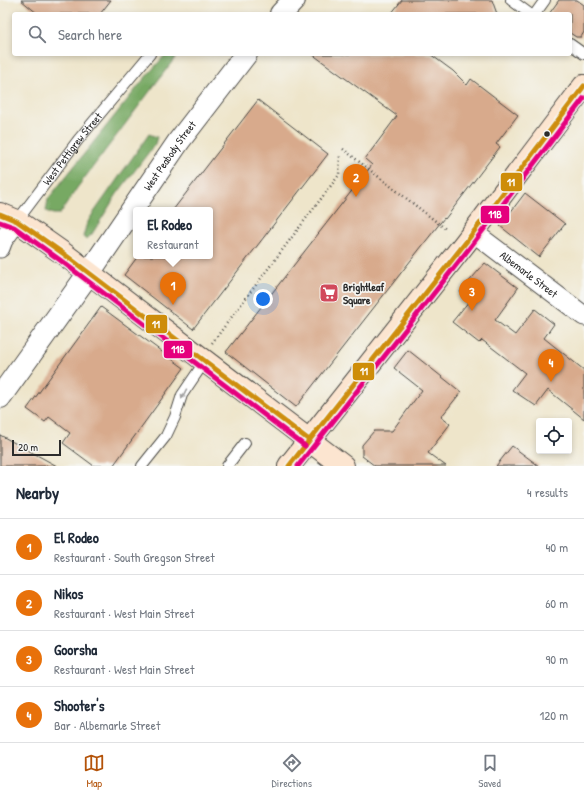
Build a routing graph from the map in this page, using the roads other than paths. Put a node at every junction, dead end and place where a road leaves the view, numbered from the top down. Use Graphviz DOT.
graph roads {
  1 [pos="294,0"];
  2 [pos="511,0"];
  3 [pos="545,0"];
  4 [pos="283,12"];
  5 [pos="527,12"];
  6 [pos="536,12"];
  7 [pos="572,45"];
  8 [pos="584,54"];
  9 [pos="148,56"];
  10 [pos="244,56"];
  11 [pos="583,90"];
  12 [pos="134,207"];
  13 [pos="133,208"];
  14 [pos="8,217"];
  15 [pos="473,232"];
  16 [pos="0,248"];
  17 [pos="88,274"];
  18 [pos="584,316"];
  19 [pos="207,354"];
  20 [pos="0,397"];
  21 [pos="310,440"];
  22 [pos="244,443"];
  23 [pos="142,466"];
  24 [pos="227,466"];
  25 [pos="289,466"];
  26 [pos="343,466"];
  1 -- 4 [label="street"];
  2 -- 5 [label="lane"];
  3 -- 6 [label="lane"];
  7 -- 8 [label="lane"];
  9 -- 14 [label="lane, West Pettigrew Street"];
  10 -- 12 [label="street, West Peabody Street"];
  11 -- 15 [label="main road"];
  13 -- 17 [label="street, West Peabody Street"];
  14 -- 16 [label="street, West Pettigrew Street"];
  14 -- 17 [label="main road"];
  15 -- 18 [label="street, Albemarle Street"];
  15 -- 21 [label="main road"];
  17 -- 19 [label="main road"];
  17 -- 20 [label="street, West Peabody Street"];
  19 -- 21 [label="main road"];
  19 -- 23 [label="lane, one-way"];
  21 -- 25 [label="main road"];
  21 -- 26 [label="main road"];
  22 -- 24 [label="lane"];
}
